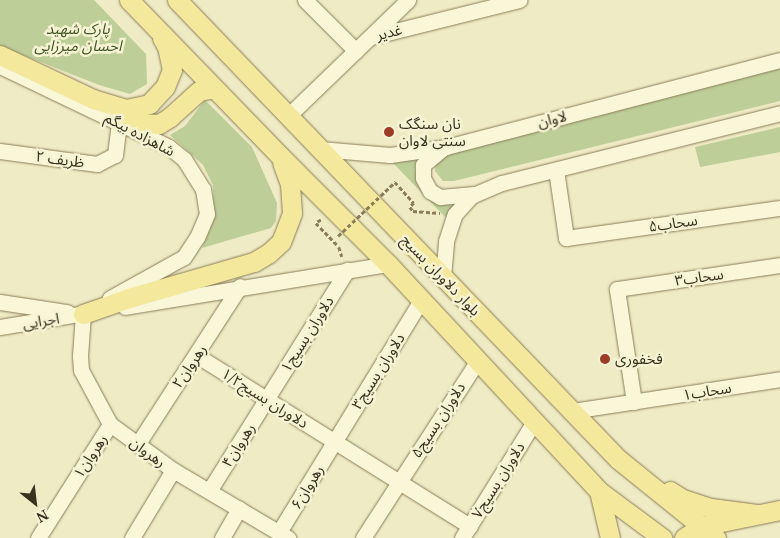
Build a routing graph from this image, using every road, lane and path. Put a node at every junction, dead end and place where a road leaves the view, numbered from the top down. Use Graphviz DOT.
graph roads {
  1 [pos="129,0"];
  2 [pos="177,0"];
  3 [pos="305,0"];
  4 [pos="408,0"];
  5 [pos="519,0"];
  6 [pos="158,30"];
  7 [pos="370,37"];
  8 [pos="356,50"];
  9 [pos="0,55"];
  10 [pos="780,60"];
  11 [pos="0,66"];
  12 [pos="214,88"];
  13 [pos="780,113"];
  14 [pos="288,116"];
  15 [pos="119,122"];
  16 [pos="446,146"];
  17 [pos="320,149"];
  18 [pos="0,151"];
  19 [pos="280,156"];
  20 [pos="556,170"];
  21 [pos="477,194"];
  22 [pos="780,208"];
  23 [pos="455,214"];
  24 [pos="326,225"];
  25 [pos="332,230"];
  26 [pos="339,247"];
  27 [pos="388,264"];
  28 [pos="780,265"];
  29 [pos="347,270"];
  30 [pos="443,277"];
  31 [pos="240,286"];
  32 [pos="421,300"];
  33 [pos="0,302"];
  34 [pos="83,314"];
  35 [pos="0,327"];
  36 [pos="196,355"];
  37 [pos="478,360"];
  38 [pos="780,379"];
  39 [pos="268,399"];
  40 [pos="634,402"];
  41 [pos="572,411"];
  42 [pos="534,422"];
  43 [pos="110,424"];
  44 [pos="334,441"];
  45 [pos="137,444"];
  46 [pos="618,459"];
  47 [pos="173,470"];
  48 [pos="398,481"];
  49 [pos="209,491"];
  50 [pos="599,491"];
  51 [pos="239,509"];
  52 [pos="780,510"];
  53 [pos="757,514"];
  54 [pos="466,532"];
  55 [pos="709,532"];
  56 [pos="283,535"];
  57 [pos="38,538"];
  58 [pos="132,538"];
  59 [pos="222,538"];
  60 [pos="363,538"];
  61 [pos="610,538"];
  62 [pos="662,538"];
  63 [pos="684,538"];
  1 -- 6 [label="main road, بلوار دلاوران بسیج"];
  2 -- 14 [label="main road, بلوار دلاوران بسیج"];
  3 -- 8 [label="street"];
  4 -- 7 [label="street"];
  5 -- 7 [label="street, غدیر"];
  6 -- 9 [label="main road"];
  6 -- 12 [label="main road, بلوار دلاوران بسیج"];
  7 -- 8 [label="street, غدیر"];
  8 -- 14 [label="street, غدیر"];
  10 -- 16 [label="street, لاوان"];
  11 -- 15 [label="street, شاهزاده بیگم"];
  12 -- 15 [label="main road"];
  12 -- 19 [label="main road, بلوار دلاوران بسیج"];
  13 -- 20 [label="street"];
  14 -- 17 [label="main road, بلوار دلاوران بسیج"];
  15 -- 18 [label="street, ظریف ۲"];
  15 -- 34 [label="street, شاهزاده بیگم"];
  16 -- 17 [label="street, لاوان"];
  16 -- 21 [label="street"];
  17 -- 30 [label="main road, بلوار دلاوران بسیج"];
  19 -- 27 [label="main road, بلوار دلاوران بسیج"];
  19 -- 34 [label="main road"];
  20 -- 21 [label="street"];
  20 -- 22 [label="street, ۵سحاب"];
  21 -- 23 [label="street"];
  23 -- 25 [label="path, bridge"];
  23 -- 30 [label="street"];
  24 -- 26 [label="path"];
  27 -- 29 [label="street, اجرایی"];
  27 -- 32 [label="main road, بلوار دلاوران بسیج"];
  28 -- 40 [label="street, ۳سحاب"];
  29 -- 31 [label="street, اجرایی"];
  29 -- 39 [label="street, دلاوران بسیج۱"];
  30 -- 41 [label="main road, بلوار دلاوران بسیج"];
  31 -- 34 [label="street, اجرایی"];
  31 -- 36 [label="street, رهروان۲"];
  32 -- 37 [label="main road, بلوار دلاوران بسیج"];
  32 -- 44 [label="street, دلاوران بسیج۳"];
  33 -- 34 [label="street"];
  34 -- 35 [label="street, اجرایی"];
  34 -- 43 [label="street, رهروان"];
  36 -- 39 [label="street, دلاوران بسیج۱/۲"];
  36 -- 45 [label="street, رهروان۲"];
  37 -- 42 [label="main road, بلوار دلاوران بسیج"];
  37 -- 48 [label="street, دلاوران بسیج۵"];
  38 -- 40 [label="street, ۱سحاب"];
  39 -- 44 [label="street, دلاوران بسیج۱/۲"];
  39 -- 49 [label="street, رهروان۴"];
  40 -- 41 [label="street, ۱سحاب"];
  41 -- 46 [label="main road, بلوار دلاوران بسیج"];
  42 -- 50 [label="main road, بلوار دلاوران بسیج"];
  42 -- 54 [label="street, دلاوران بسیج۷"];
  43 -- 45 [label="street, رهروان"];
  43 -- 57 [label="street, رهروان۱"];
  44 -- 48 [label="street, دلاوران بسیج۱/۲"];
  44 -- 56 [label="street, رهروان۶"];
  45 -- 47 [label="street, رهروان"];
  46 -- 53 [label="main road"];
  46 -- 55 [label="main road, بلوار دلاوران بسیج"];
  47 -- 49 [label="street, رهروان"];
  47 -- 58 [label="street"];
  48 -- 54 [label="street, دلاوران بسیج۱/۲"];
  48 -- 60 [label="street, دلاوران بسیج۵"];
  49 -- 51 [label="street, رهروان"];
  50 -- 61 [label="main road"];
  50 -- 62 [label="main road, بلوار دلاوران بسیج"];
  51 -- 56 [label="street, رهروان"];
  51 -- 59 [label="street"];
  52 -- 53 [label="main road"];
  53 -- 55 [label="main road"];
  55 -- 63 [label="main road"];
}
